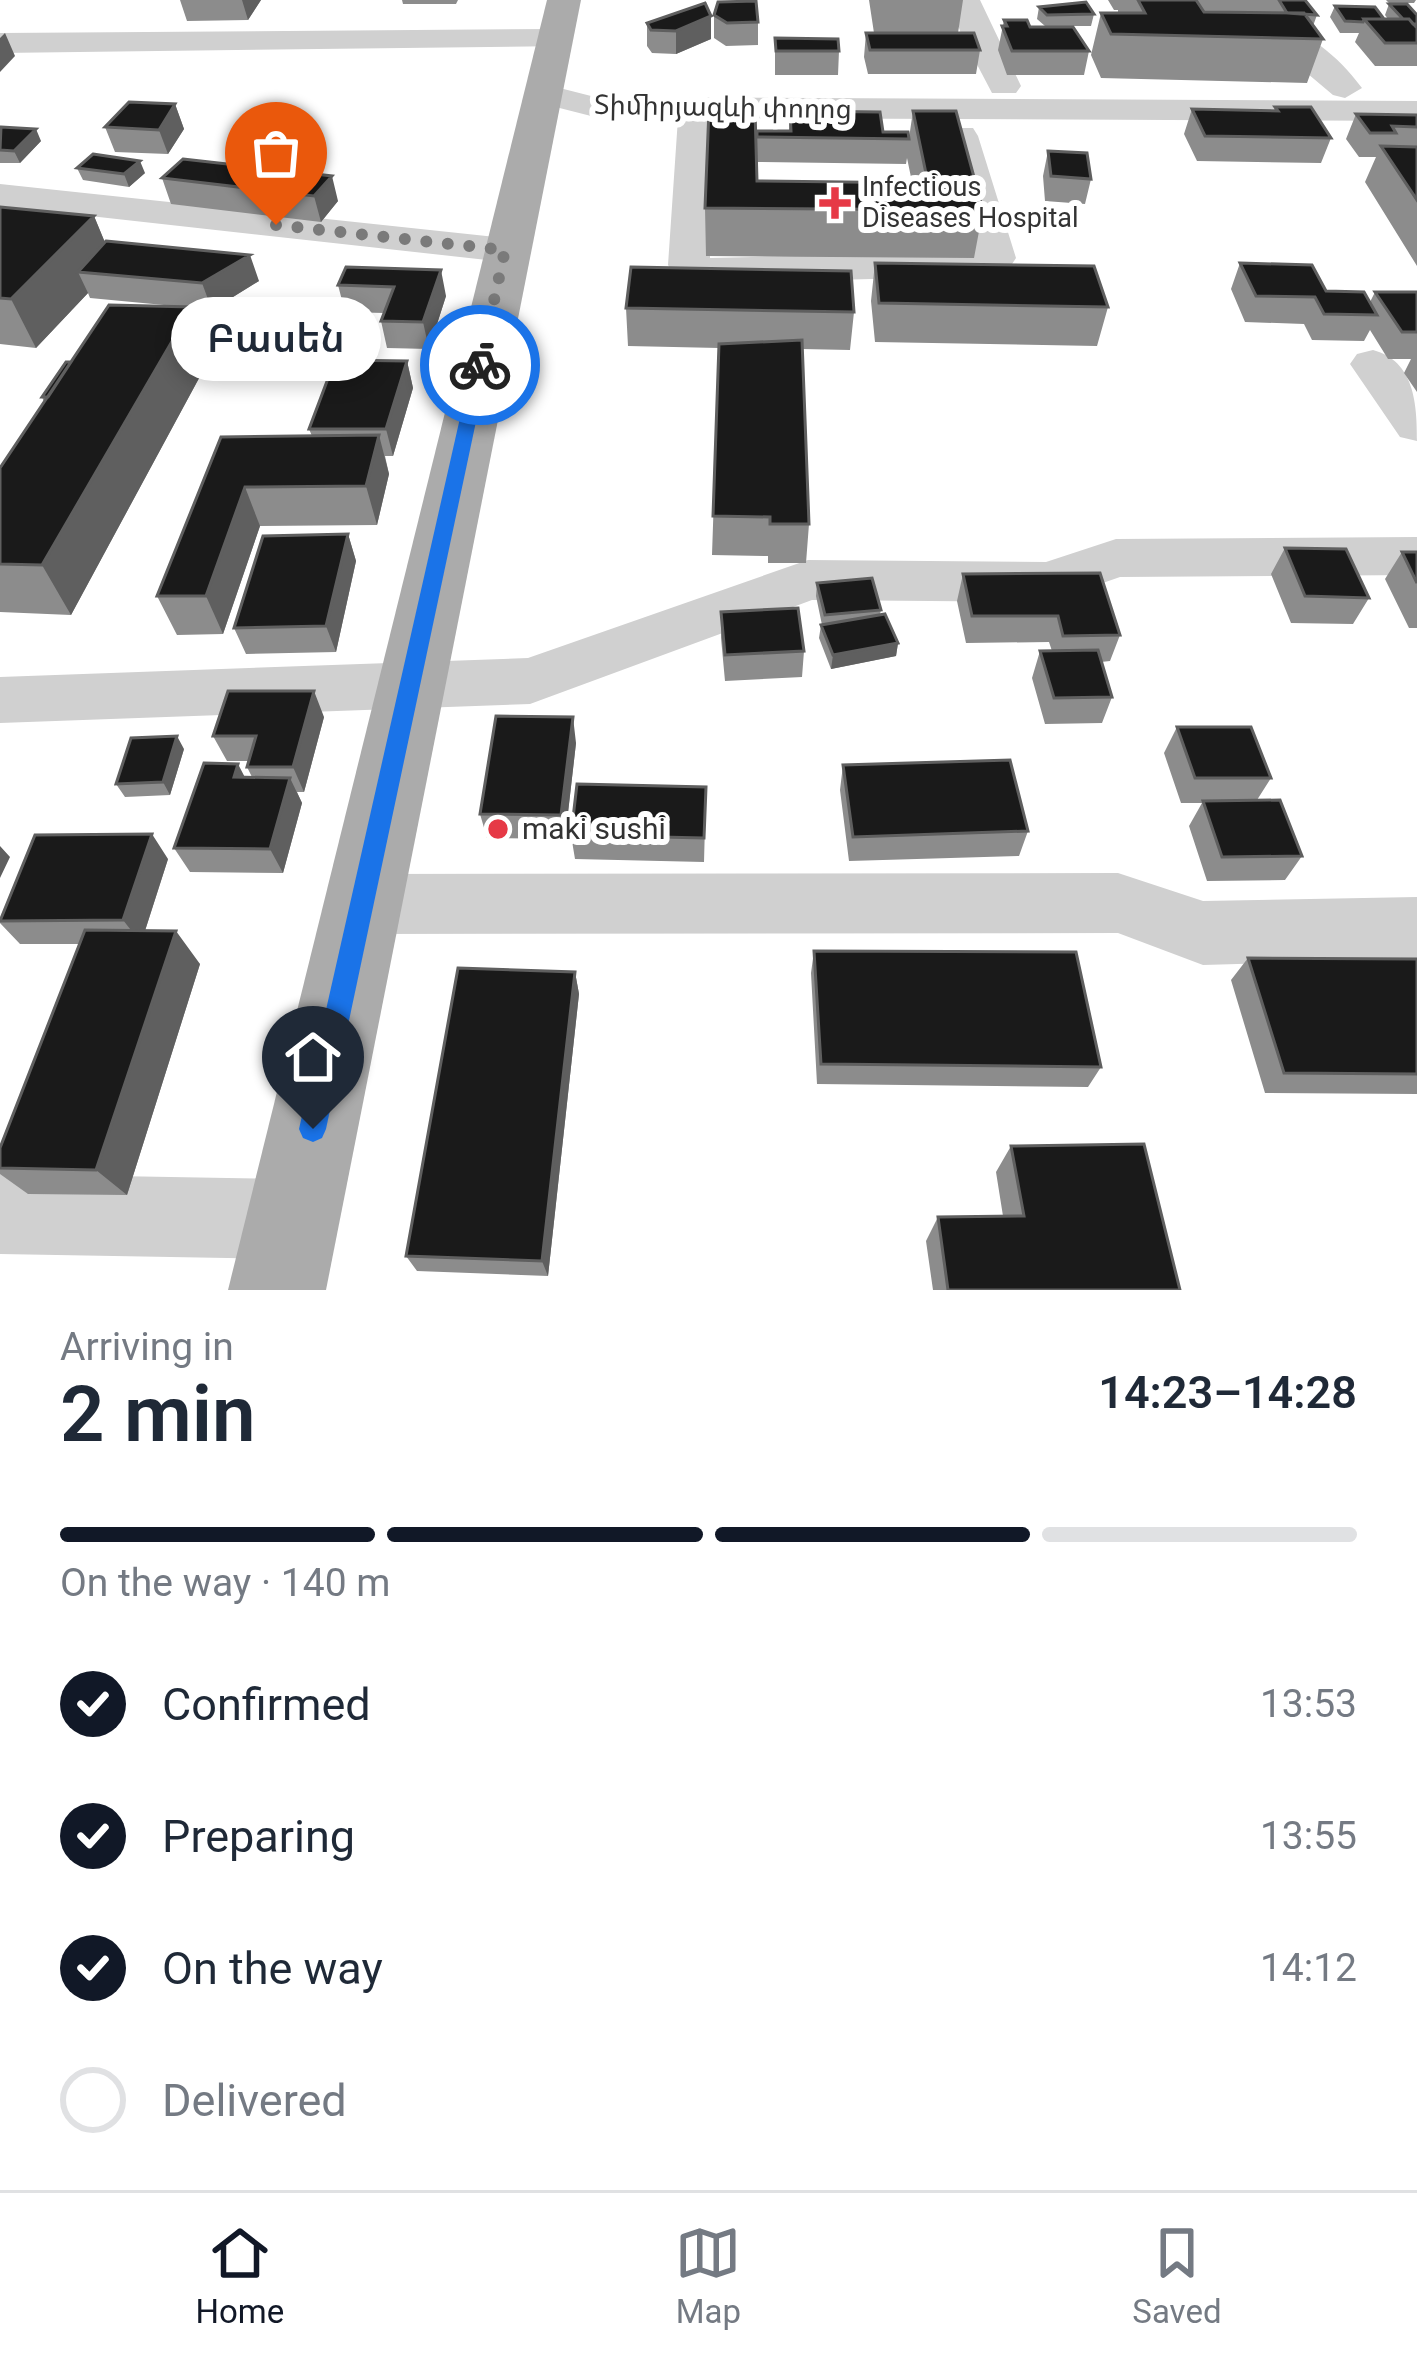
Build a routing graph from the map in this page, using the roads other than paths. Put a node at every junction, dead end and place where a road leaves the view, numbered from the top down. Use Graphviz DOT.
graph roads {
  1 [pos="965,0"];
  2 [pos="1180,0"];
  3 [pos="26,14"];
  4 [pos="0,43"];
  5 [pos="555,44"];
  6 [pos="1004,86"];
  7 [pos="1345,88"];
  8 [pos="1417,88"];
  9 [pos="907,98"];
  10 [pos="696,108"];
  11 [pos="953,110"];
  12 [pos="1417,111"];
  13 [pos="0,195"];
  14 [pos="505,250"];
  15 [pos="1373,364"];
  16 [pos="1417,426"];
  17 [pos="1417,556"];
  18 [pos="410,687"];
  19 [pos="0,700"];
  20 [pos="362,904"];
  21 [pos="1417,928"];
  22 [pos="0,1214"];
  23 [pos="285,1255"];
  1 -- 6 [label="street"];
  2 -- 7 [label="street"];
  3 -- 4 [label="street"];
  4 -- 5 [label="street"];
  5 -- 9 [label="street, Տիմիրյազևի փողոց"];
  5 -- 10 [label="street, Տիմիրյազևի փողոց"];
  5 -- 14 [label="main road"];
  6 -- 7 [label="street, Տիմիրյազևի փողոց"];
  6 -- 9 [label="street, Տիմիրյազևի փողոց"];
  7 -- 8 [label="street, Տիմիրյազևի փողոց"];
  9 -- 10 [label="street, Տիմիրյազևի փողոց"];
  9 -- 11 [label="street, Տիմիրյազևի փողոց"];
  10 -- 11 [label="street"];
  11 -- 12 [label="street, Տիմիրյազևի փողոց"];
  13 -- 14 [label="street"];
  14 -- 18 [label="main road"];
  15 -- 16 [label="street"];
  17 -- 18 [label="street"];
  18 -- 19 [label="street"];
  18 -- 20 [label="main road"];
  20 -- 21 [label="street"];
  20 -- 23 [label="main road"];
  22 -- 23 [label="street"];
}
